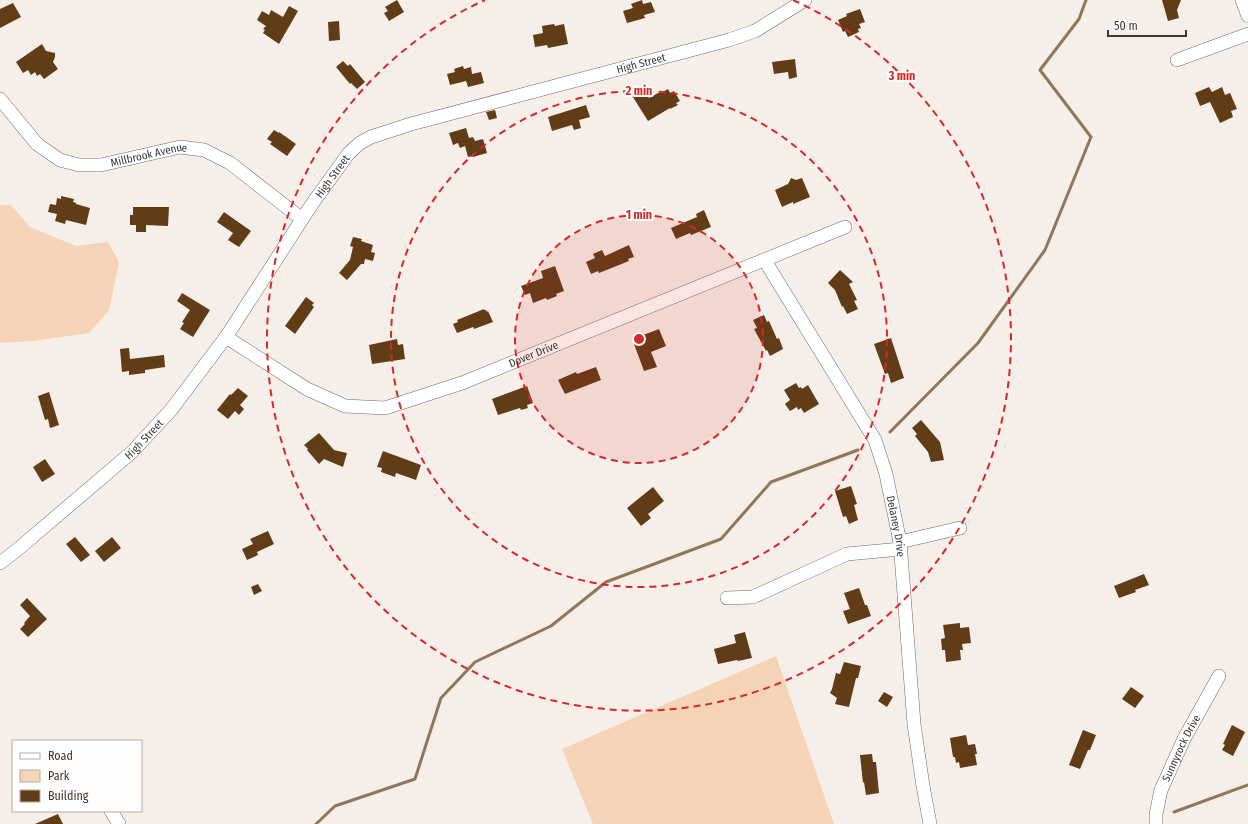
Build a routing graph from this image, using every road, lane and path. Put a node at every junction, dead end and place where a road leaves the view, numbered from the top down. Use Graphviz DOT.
graph roads {
  1 [pos="805,0"];
  2 [pos="1242,0"];
  3 [pos="1248,16"];
  4 [pos="1248,34"];
  5 [pos="1177,60"];
  6 [pos="0,99"];
  7 [pos="302,219"];
  8 [pos="845,227"];
  9 [pos="765,261"];
  10 [pos="226,338"];
  11 [pos="960,528"];
  12 [pos="901,546"];
  13 [pos="0,563"];
  14 [pos="727,598"];
  15 [pos="1219,676"];
  16 [pos="112,812"];
  17 [pos="119,824"];
  18 [pos="930,824"];
  19 [pos="1156,824"];
  1 -- 7 [label="street, High Street"];
  2 -- 3 [label="street"];
  4 -- 5 [label="street"];
  6 -- 7 [label="street, Millbrook Avenue"];
  7 -- 10 [label="street, High Street"];
  8 -- 9 [label="street, Dover Drive"];
  9 -- 10 [label="street, Dover Drive"];
  9 -- 12 [label="street, Delaney Drive"];
  10 -- 13 [label="street, High Street"];
  11 -- 12 [label="street"];
  12 -- 14 [label="street"];
  12 -- 18 [label="street, Delaney Drive"];
  15 -- 19 [label="street, Sunnyrock Drive"];
  16 -- 17 [label="street"];
}
